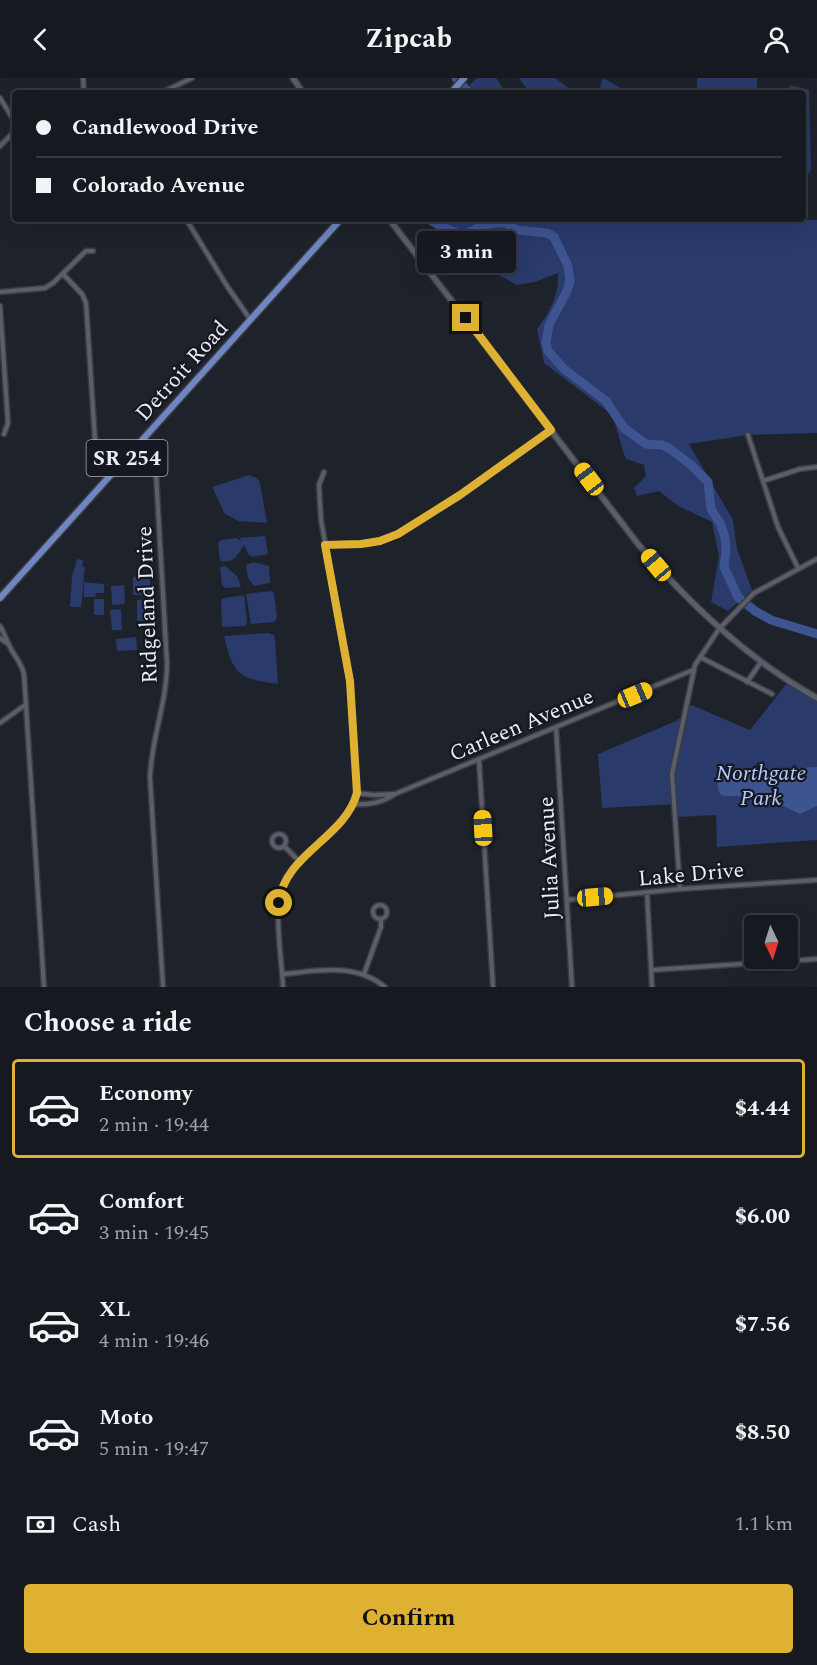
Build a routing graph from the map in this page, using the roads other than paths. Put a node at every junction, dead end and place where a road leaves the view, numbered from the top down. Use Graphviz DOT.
graph roads {
  1 [pos="192,78"];
  2 [pos="464,78"];
  3 [pos="167,90"];
  4 [pos="454,90"];
  5 [pos="0,98"];
  6 [pos="12,117"];
  7 [pos="12,134"];
  8 [pos="0,146"];
  9 [pos="188,222"];
  10 [pos="338,222"];
  11 [pos="392,222"];
  12 [pos="93,251"];
  13 [pos="63,274"];
  14 [pos="0,292"];
  15 [pos="0,306"];
  16 [pos="251,320"];
  17 [pos="551,430"];
  18 [pos="4,434"];
  19 [pos="747,435"];
  20 [pos="143,440"];
  21 [pos="120,466"];
  22 [pos="817,467"];
  23 [pos="324,472"];
  24 [pos="763,481"];
  25 [pos="325,545"];
  26 [pos="817,559"];
  27 [pos="798,568"];
  28 [pos="0,598"];
  29 [pos="0,626"];
  30 [pos="719,629"];
  31 [pos="0,638"];
  32 [pos="7,643"];
  33 [pos="700,657"];
  34 [pos="761,662"];
  35 [pos="693,670"];
  36 [pos="747,682"];
  37 [pos="772,694"];
  38 [pos="817,698"];
  39 [pos="26,704"];
  40 [pos="0,723"];
  41 [pos="556,727"];
  42 [pos="479,760"];
  43 [pos="357,793"];
  44 [pos="395,794"];
  45 [pos="353,804"];
  46 [pos="284,846"];
  47 [pos="300,862"];
  48 [pos="817,880"];
  49 [pos="680,889"];
  50 [pos="647,892"];
  51 [pos="567,900"];
  52 [pos="381,919"];
  53 [pos="817,959"];
  54 [pos="652,970"];
  55 [pos="283,974"];
  56 [pos="364,974"];
  57 [pos="44,987"];
  58 [pos="163,987"];
  59 [pos="284,987"];
  60 [pos="385,987"];
  61 [pos="493,987"];
  62 [pos="572,987"];
  63 [pos="652,987"];
  1 -- 3 [label="street"];
  2 -- 4 [label="main road"];
  5 -- 6 [label="street"];
  7 -- 8 [label="street"];
  9 -- 16 [label="street"];
  10 -- 16 [label="main road, Detroit Road / SR 254"];
  11 -- 17 [label="main road"];
  12 -- 13 [label="street"];
  13 -- 14 [label="street"];
  13 -- 21 [label="street"];
  15 -- 18 [label="street"];
  16 -- 20 [label="main road, Detroit Road / SR 254"];
  17 -- 25 [label="street"];
  17 -- 30 [label="main road"];
  19 -- 24 [label="street"];
  20 -- 21 [label="main road, Detroit Road / SR 254"];
  20 -- 58 [label="street, Ridgeland Drive"];
  21 -- 28 [label="main road, Detroit Road / SR 254"];
  22 -- 24 [label="street"];
  23 -- 25 [label="street"];
  24 -- 27 [label="street"];
  25 -- 43 [label="street"];
  26 -- 27 [label="street"];
  27 -- 30 [label="street"];
  29 -- 32 [label="street"];
  30 -- 33 [label="street"];
  30 -- 34 [label="main road"];
  31 -- 32 [label="street"];
  32 -- 39 [label="street"];
  33 -- 35 [label="street"];
  33 -- 36 [label="street"];
  34 -- 36 [label="street"];
  34 -- 38 [label="main road"];
  35 -- 41 [label="street, Carleen Avenue"];
  35 -- 49 [label="street"];
  36 -- 37 [label="street"];
  39 -- 40 [label="street"];
  39 -- 57 [label="street"];
  41 -- 42 [label="street, Carleen Avenue"];
  41 -- 51 [label="street, Julia Avenue"];
  42 -- 44 [label="street, Carleen Avenue"];
  42 -- 61 [label="street"];
  43 -- 44 [label="street, Carleen Avenue"];
  43 -- 45 [label="street"];
  44 -- 45 [label="street, Carleen Avenue"];
  45 -- 47 [label="street"];
  46 -- 47 [label="street"];
  47 -- 55 [label="street"];
  48 -- 49 [label="street, Lake Drive"];
  49 -- 50 [label="street, Lake Drive"];
  50 -- 51 [label="street, Lake Drive"];
  50 -- 54 [label="street"];
  51 -- 62 [label="street, Julia Avenue"];
  52 -- 56 [label="street"];
  53 -- 54 [label="street"];
  54 -- 63 [label="street"];
  55 -- 56 [label="street"];
  55 -- 59 [label="street"];
  56 -- 60 [label="street"];
}
